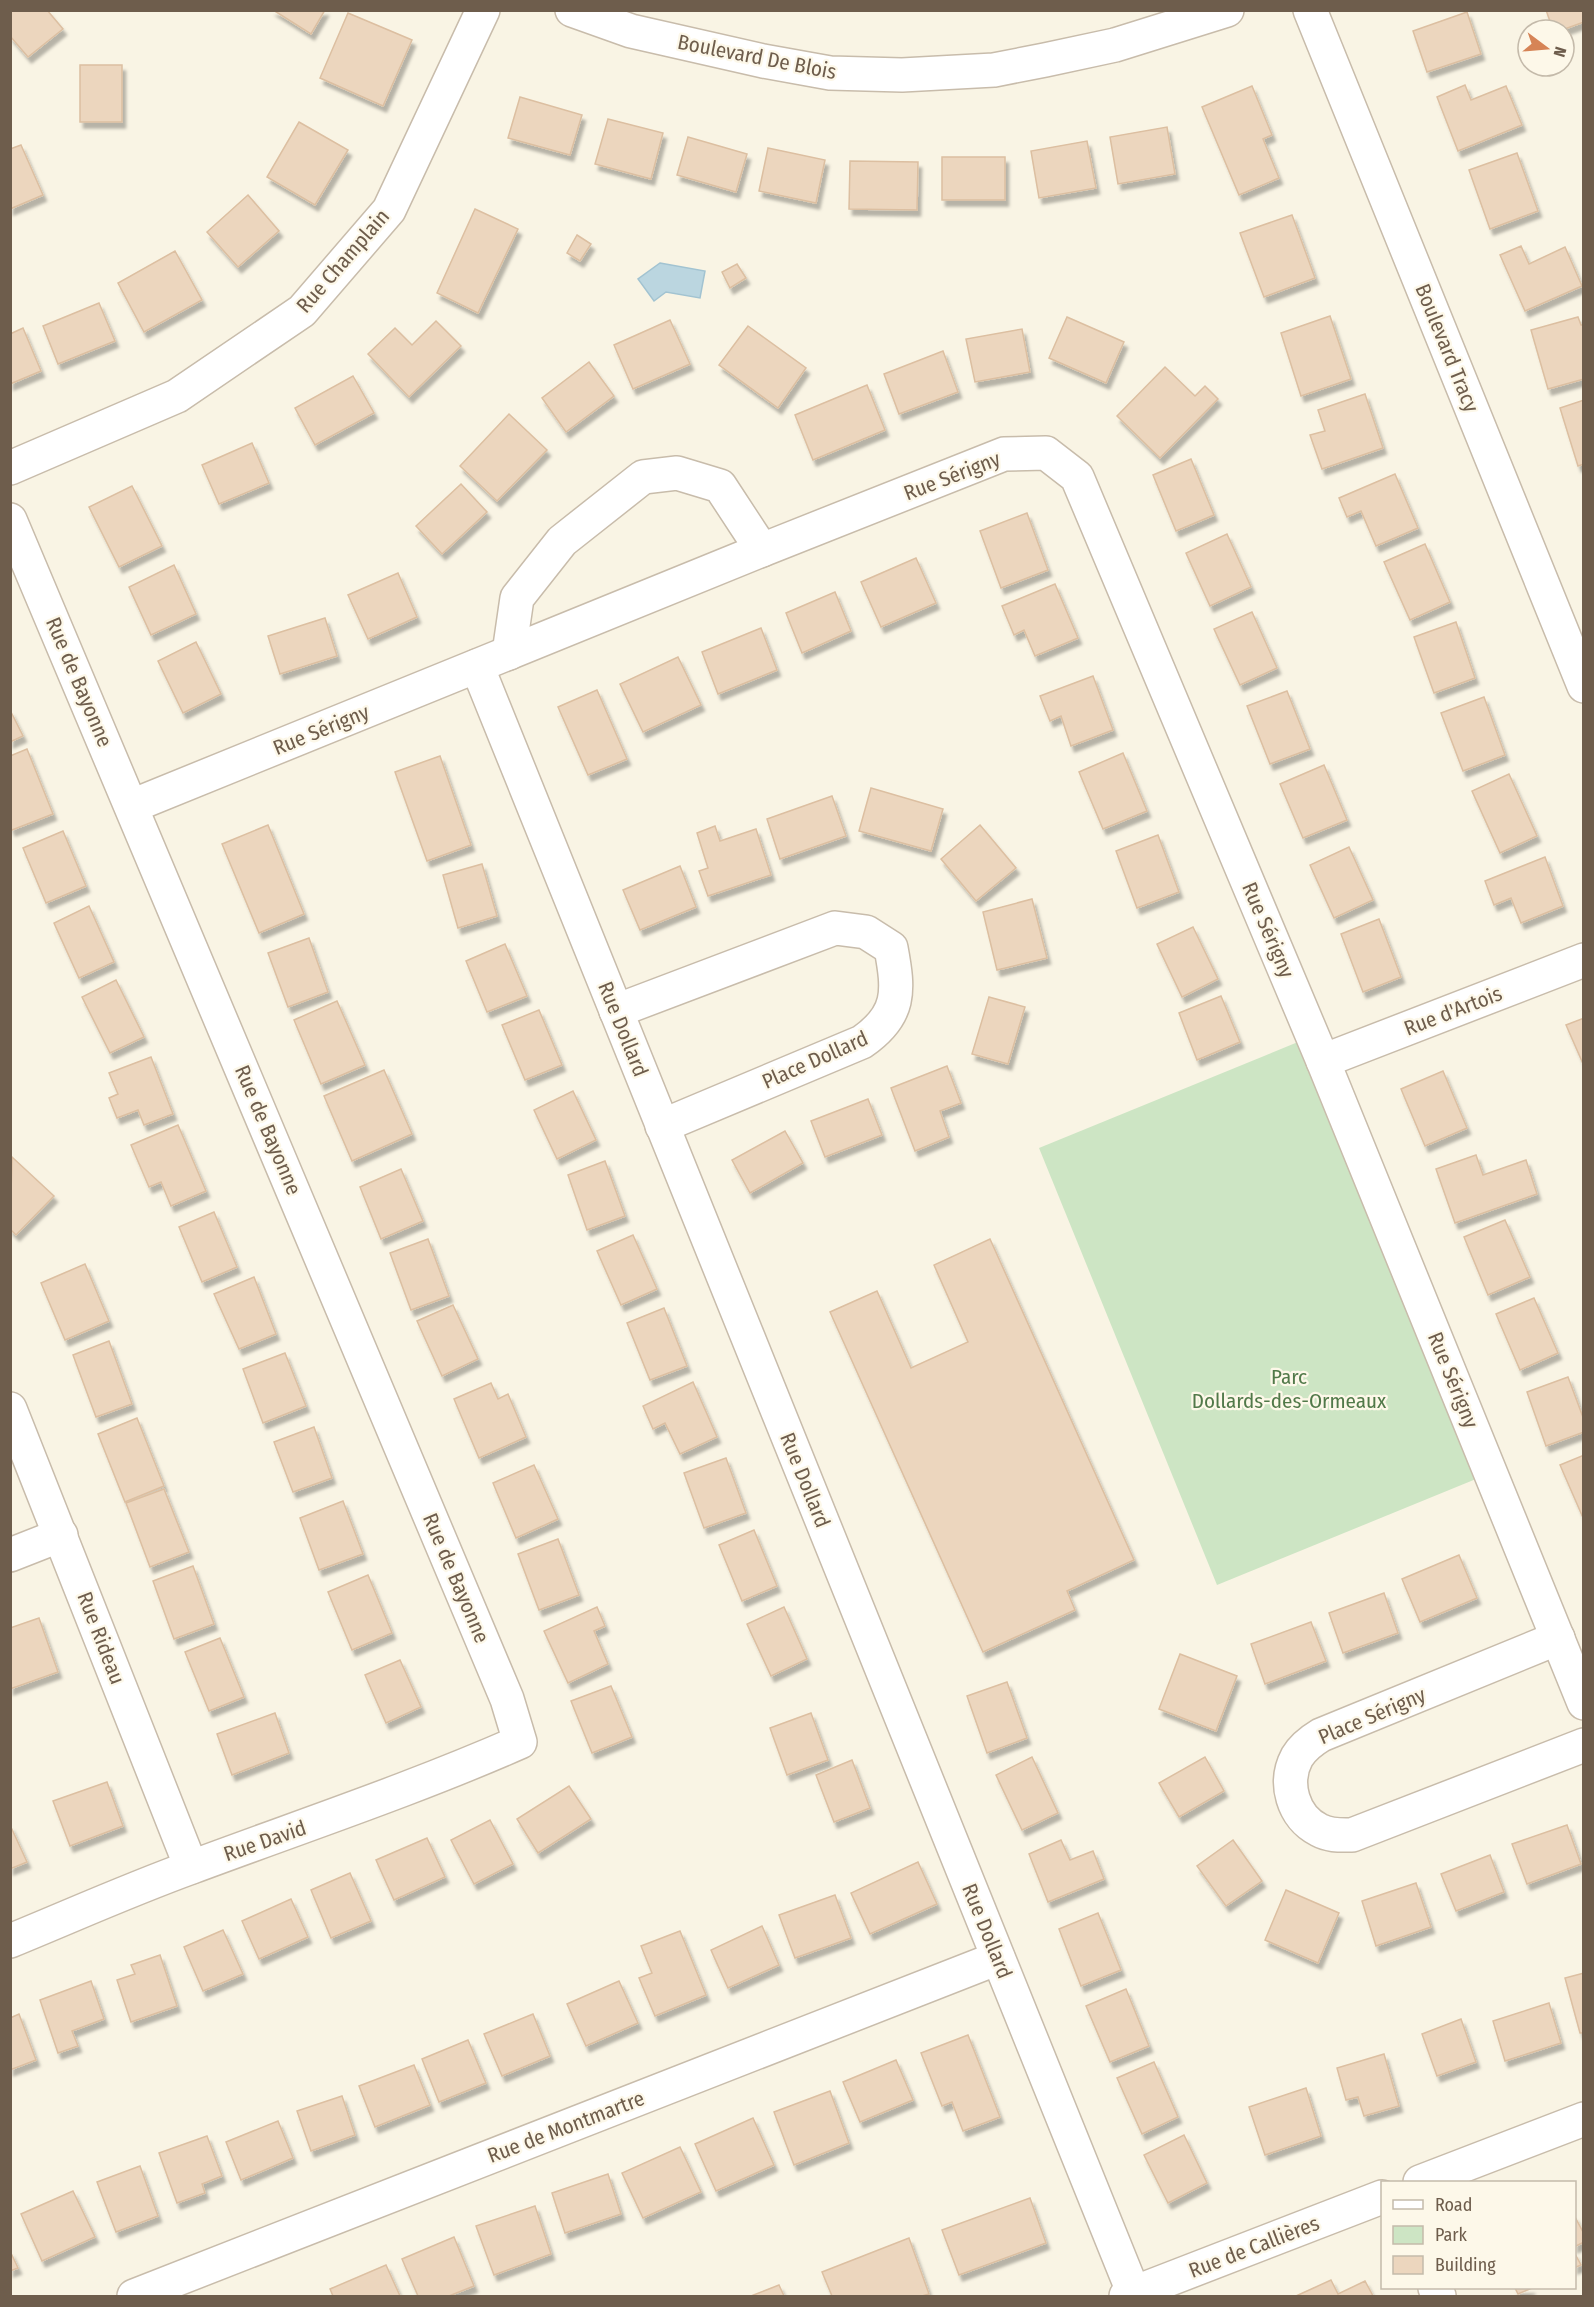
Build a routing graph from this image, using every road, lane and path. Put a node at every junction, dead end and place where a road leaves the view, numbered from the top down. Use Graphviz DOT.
graph roads {
  1 [pos="483,10"];
  2 [pos="572,10"];
  3 [pos="1227,10"];
  4 [pos="1310,10"];
  5 [pos="10,468"];
  6 [pos="10,520"];
  7 [pos="762,550"];
  8 [pos="509,653"];
  9 [pos="477,666"];
  10 [pos="1584,686"];
  11 [pos="132,806"];
  12 [pos="1584,960"];
  13 [pos="616,1011"];
  14 [pos="1323,1061"];
  15 [pos="662,1126"];
  16 [pos="10,1409"];
  17 [pos="61,1535"];
  18 [pos="10,1555"];
  19 [pos="1558,1638"];
  20 [pos="1584,1702"];
  21 [pos="520,1742"];
  22 [pos="1584,1745"];
  23 [pos="191,1867"];
  24 [pos="10,1941"];
  25 [pos="998,1958"];
  26 [pos="1584,2119"];
  27 [pos="1423,2181"];
  28 [pos="1381,2198"];
  29 [pos="1130,2295"];
  30 [pos="134,2296"];
  1 -- 5 [label="street, Rue Champlain"];
  2 -- 3 [label="street, Boulevard De Blois"];
  4 -- 10 [label="street, Boulevard Tracy"];
  6 -- 11 [label="street, Rue de Bayonne"];
  7 -- 8 [label="street, Rue Sérigny"];
  7 -- 8 [label="street"];
  7 -- 14 [label="street, Rue Sérigny"];
  8 -- 9 [label="street, Rue Sérigny"];
  9 -- 11 [label="street, Rue Sérigny"];
  9 -- 13 [label="street, Rue Dollard"];
  11 -- 21 [label="street, Rue de Bayonne"];
  12 -- 14 [label="street, Rue d'Artois"];
  13 -- 15 [label="street, Rue Dollard"];
  13 -- 15 [label="street, Place Dollard"];
  14 -- 19 [label="street, Rue Sérigny"];
  15 -- 25 [label="street, Rue Dollard"];
  16 -- 17 [label="street, Rue Rideau"];
  17 -- 18 [label="street"];
  17 -- 23 [label="street, Rue Rideau"];
  19 -- 20 [label="street, Rue Sérigny"];
  19 -- 22 [label="street, Place Sérigny"];
  21 -- 23 [label="street, Rue David"];
  23 -- 24 [label="street, Rue David"];
  25 -- 29 [label="street, Rue Dollard"];
  25 -- 30 [label="street, Rue de Montmartre"];
  26 -- 27 [label="street"];
  28 -- 29 [label="street, Rue de Callières"];
}
